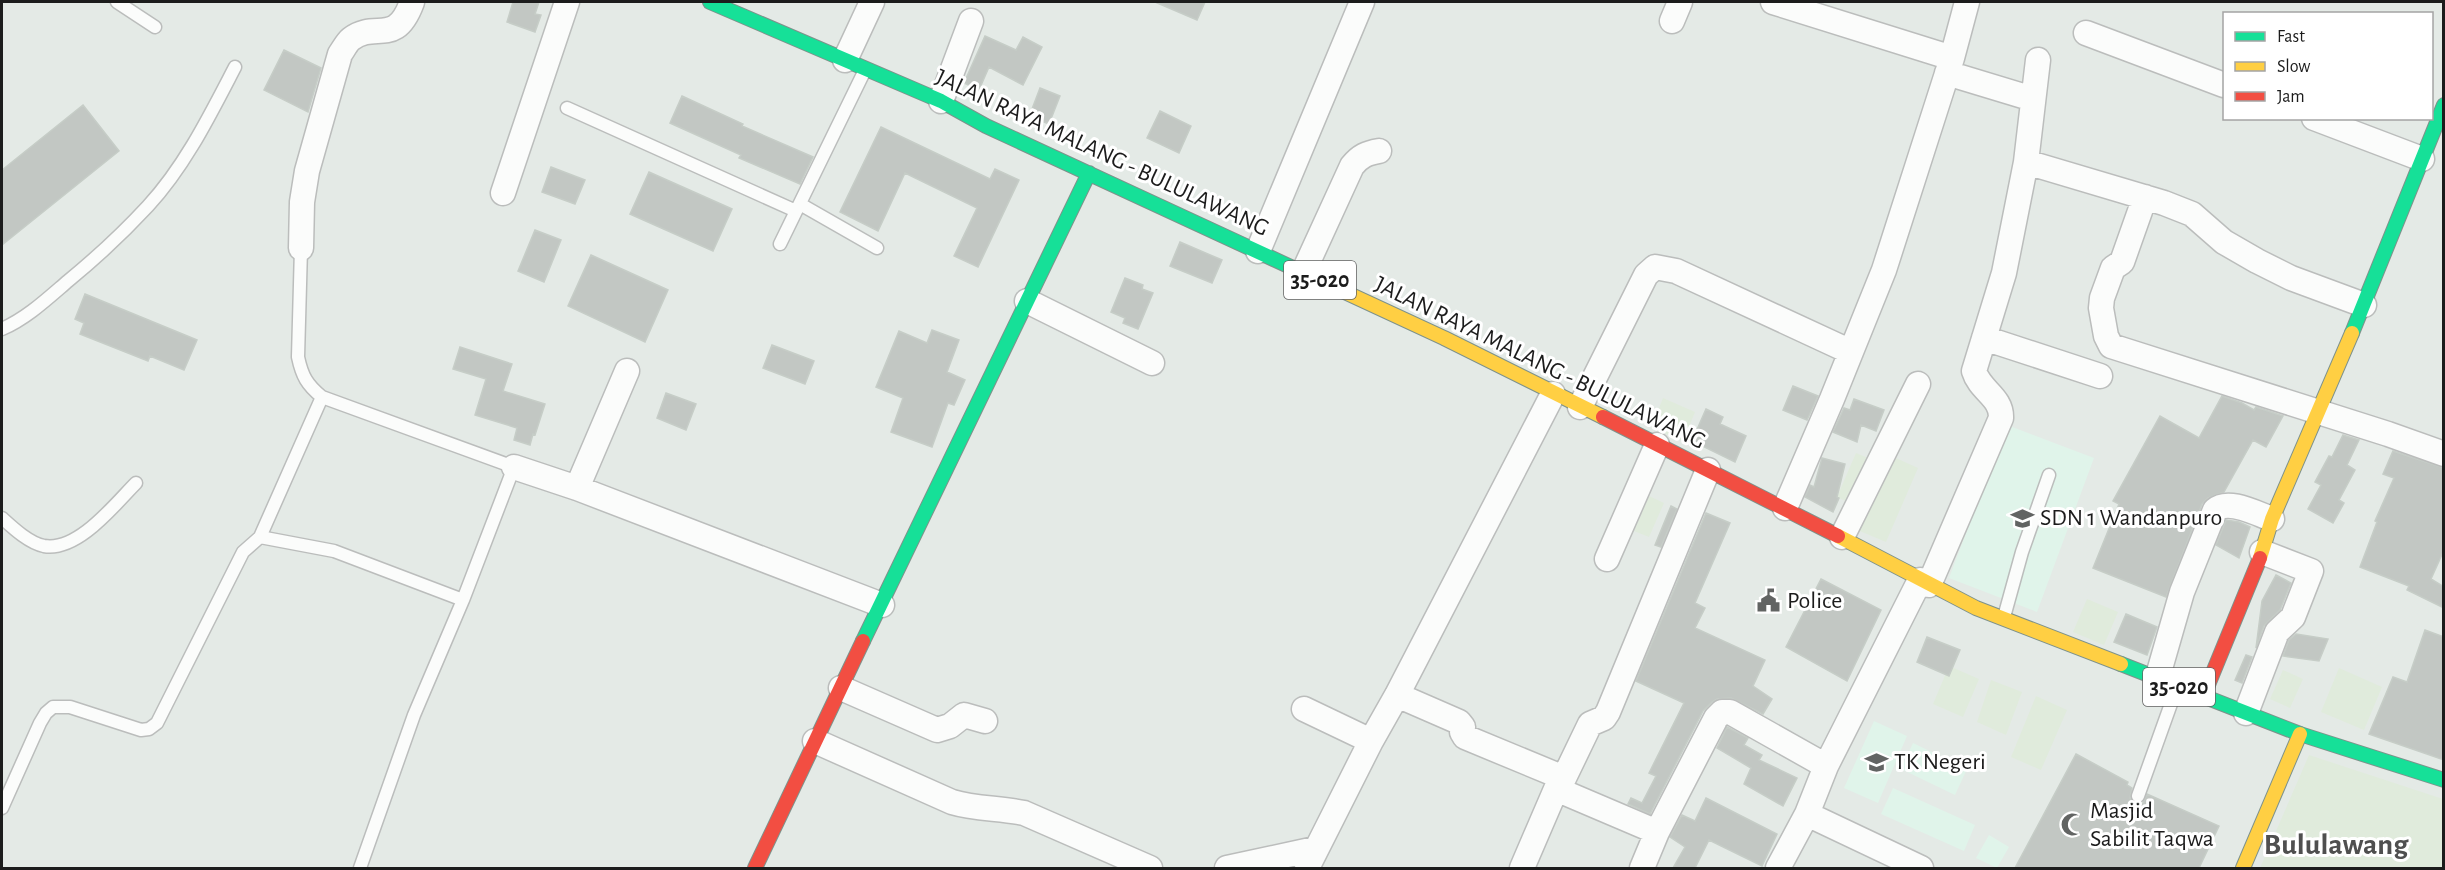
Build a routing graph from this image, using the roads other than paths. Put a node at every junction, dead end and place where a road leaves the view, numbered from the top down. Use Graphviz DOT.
graph roads {
  1 [pos="117,2"];
  2 [pos="412,2"];
  3 [pos="567,2"];
  4 [pos="710,2"];
  5 [pos="872,2"];
  6 [pos="1362,2"];
  7 [pos="1773,2"];
  8 [pos="1967,2"];
  9 [pos="971,21"];
  10 [pos="155,27"];
  11 [pos="2086,33"];
  12 [pos="2038,60"];
  13 [pos="855,65"];
  14 [pos="1950,66"];
  15 [pos="235,67"];
  16 [pos="2223,85"];
  17 [pos="2033,99"];
  18 [pos="940,101"];
  19 [pos="2444,105"];
  20 [pos="567,108"];
  21 [pos="2319,120"];
  22 [pos="1379,151"];
  23 [pos="2422,159"];
  24 [pos="2026,162"];
  25 [pos="1089,173"];
  26 [pos="503,193"];
  27 [pos="2145,197"];
  28 [pos="798,208"];
  29 [pos="780,244"];
  30 [pos="301,248"];
  31 [pos="877,248"];
  32 [pos="1258,251"];
  33 [pos="1303,273"];
  34 [pos="1027,301"];
  35 [pos="2364,305"];
  36 [pos="2,329"];
  37 [pos="1984,338"];
  38 [pos="1851,352"];
  39 [pos="1152,363"];
  40 [pos="627,372"];
  41 [pos="2100,376"];
  42 [pos="1918,384"];
  43 [pos="1553,394"];
  44 [pos="322,397"];
  45 [pos="1580,407"];
  46 [pos="2317,412"];
  47 [pos="1657,445"];
  48 [pos="2444,454"];
  49 [pos="514,467"];
  50 [pos="1708,470"];
  51 [pos="2049,475"];
  52 [pos="136,483"];
  53 [pos="577,488"];
  54 [pos="1785,508"];
  55 [pos="2,518"];
  56 [pos="2272,519"];
  57 [pos="260,537"];
  58 [pos="1842,537"];
  59 [pos="2262,552"];
  60 [pos="1606,559"];
  61 [pos="1925,582"];
  62 [pos="462,600"];
  63 [pos="882,604"];
  64 [pos="2004,619"];
  65 [pos="2167,682"];
  66 [pos="841,688"];
  67 [pos="1397,695"];
  68 [pos="2203,697"];
  69 [pos="1304,709"];
  70 [pos="2246,713"];
  71 [pos="985,721"];
  72 [pos="2300,734"];
  73 [pos="814,741"];
  74 [pos="1371,741"];
  75 [pos="1826,766"];
  76 [pos="2444,780"];
  77 [pos="1560,783"];
  78 [pos="2138,796"];
  79 [pos="2,808"];
  80 [pos="1807,814"];
  81 [pos="1657,832"];
  82 [pos="1311,859"];
  83 [pos="360,868"];
  84 [pos="755,868"];
  85 [pos="1150,868"];
  86 [pos="1227,868"];
  87 [pos="1522,868"];
  88 [pos="1642,868"];
  89 [pos="1778,868"];
  90 [pos="1921,868"];
  91 [pos="2243,868"];
  1 -- 10 [label="lane"];
  2 -- 30 [label="street"];
  3 -- 26 [label="street"];
  4 -- 13 [label="main road, JALAN RAYA MALANG - BULULAWANG / 35-020"];
  5 -- 13 [label="street"];
  6 -- 32 [label="street"];
  7 -- 14 [label="street"];
  8 -- 14 [label="street"];
  9 -- 18 [label="street"];
  11 -- 16 [label="street"];
  12 -- 17 [label="street"];
  13 -- 18 [label="main road, JALAN RAYA MALANG - BULULAWANG / 35-020"];
  13 -- 28 [label="lane"];
  14 -- 17 [label="street"];
  14 -- 38 [label="street"];
  15 -- 36 [label="lane"];
  17 -- 24 [label="street"];
  18 -- 25 [label="main road, JALAN RAYA MALANG - BULULAWANG / 35-020"];
  19 -- 23 [label="main road"];
  20 -- 28 [label="lane"];
  21 -- 23 [label="street"];
  22 -- 33 [label="street"];
  23 -- 35 [label="main road"];
  24 -- 27 [label="street"];
  24 -- 37 [label="street"];
  25 -- 32 [label="main road, JALAN RAYA MALANG - BULULAWANG / 35-020"];
  25 -- 34 [label="main road"];
  27 -- 35 [label="street"];
  27 -- 46 [label="street"];
  28 -- 29 [label="lane"];
  28 -- 31 [label="lane"];
  30 -- 44 [label="lane"];
  32 -- 33 [label="main road, JALAN RAYA MALANG - BULULAWANG / 35-020"];
  33 -- 43 [label="main road, JALAN RAYA MALANG - BULULAWANG / 35-020"];
  34 -- 39 [label="street"];
  34 -- 63 [label="main road"];
  35 -- 46 [label="main road"];
  37 -- 41 [label="street"];
  37 -- 61 [label="street"];
  38 -- 45 [label="street"];
  38 -- 54 [label="street"];
  40 -- 53 [label="street"];
  42 -- 58 [label="street"];
  43 -- 45 [label="main road, JALAN RAYA MALANG - BULULAWANG / 35-020"];
  43 -- 67 [label="street"];
  44 -- 49 [label="lane"];
  44 -- 57 [label="lane"];
  45 -- 47 [label="main road, JALAN RAYA MALANG - BULULAWANG / 35-020"];
  46 -- 48 [label="street"];
  46 -- 56 [label="main road"];
  47 -- 50 [label="main road, JALAN RAYA MALANG - BULULAWANG / 35-020"];
  47 -- 60 [label="street"];
  49 -- 53 [label="street"];
  49 -- 62 [label="lane"];
  50 -- 54 [label="main road, JALAN RAYA MALANG - BULULAWANG / 35-020"];
  50 -- 77 [label="street"];
  51 -- 64 [label="lane"];
  52 -- 55 [label="lane"];
  53 -- 63 [label="street"];
  54 -- 58 [label="main road, JALAN RAYA MALANG - BULULAWANG / 35-020"];
  56 -- 59 [label="main road"];
  56 -- 65 [label="street"];
  57 -- 62 [label="lane"];
  57 -- 79 [label="lane"];
  58 -- 61 [label="main road, JALAN RAYA MALANG - BULULAWANG / 35-020"];
  59 -- 68 [label="main road"];
  59 -- 70 [label="street"];
  61 -- 64 [label="main road, 35-020"];
  61 -- 75 [label="street"];
  62 -- 83 [label="lane"];
  63 -- 66 [label="main road"];
  64 -- 65 [label="main road, 35-020"];
  65 -- 68 [label="main road, 35-020"];
  65 -- 78 [label="lane"];
  66 -- 71 [label="street"];
  66 -- 73 [label="main road"];
  67 -- 74 [label="street"];
  67 -- 77 [label="street"];
  68 -- 70 [label="main road, 35-020"];
  69 -- 74 [label="street"];
  70 -- 72 [label="main road, 35-020"];
  72 -- 76 [label="main road, 35-020"];
  72 -- 91 [label="main road"];
  73 -- 84 [label="main road"];
  73 -- 85 [label="street"];
  74 -- 82 [label="street"];
  75 -- 80 [label="street"];
  75 -- 81 [label="street"];
  77 -- 81 [label="street"];
  77 -- 87 [label="street"];
  80 -- 89 [label="street"];
  80 -- 90 [label="street"];
  81 -- 88 [label="street"];
  82 -- 86 [label="street"];
}
